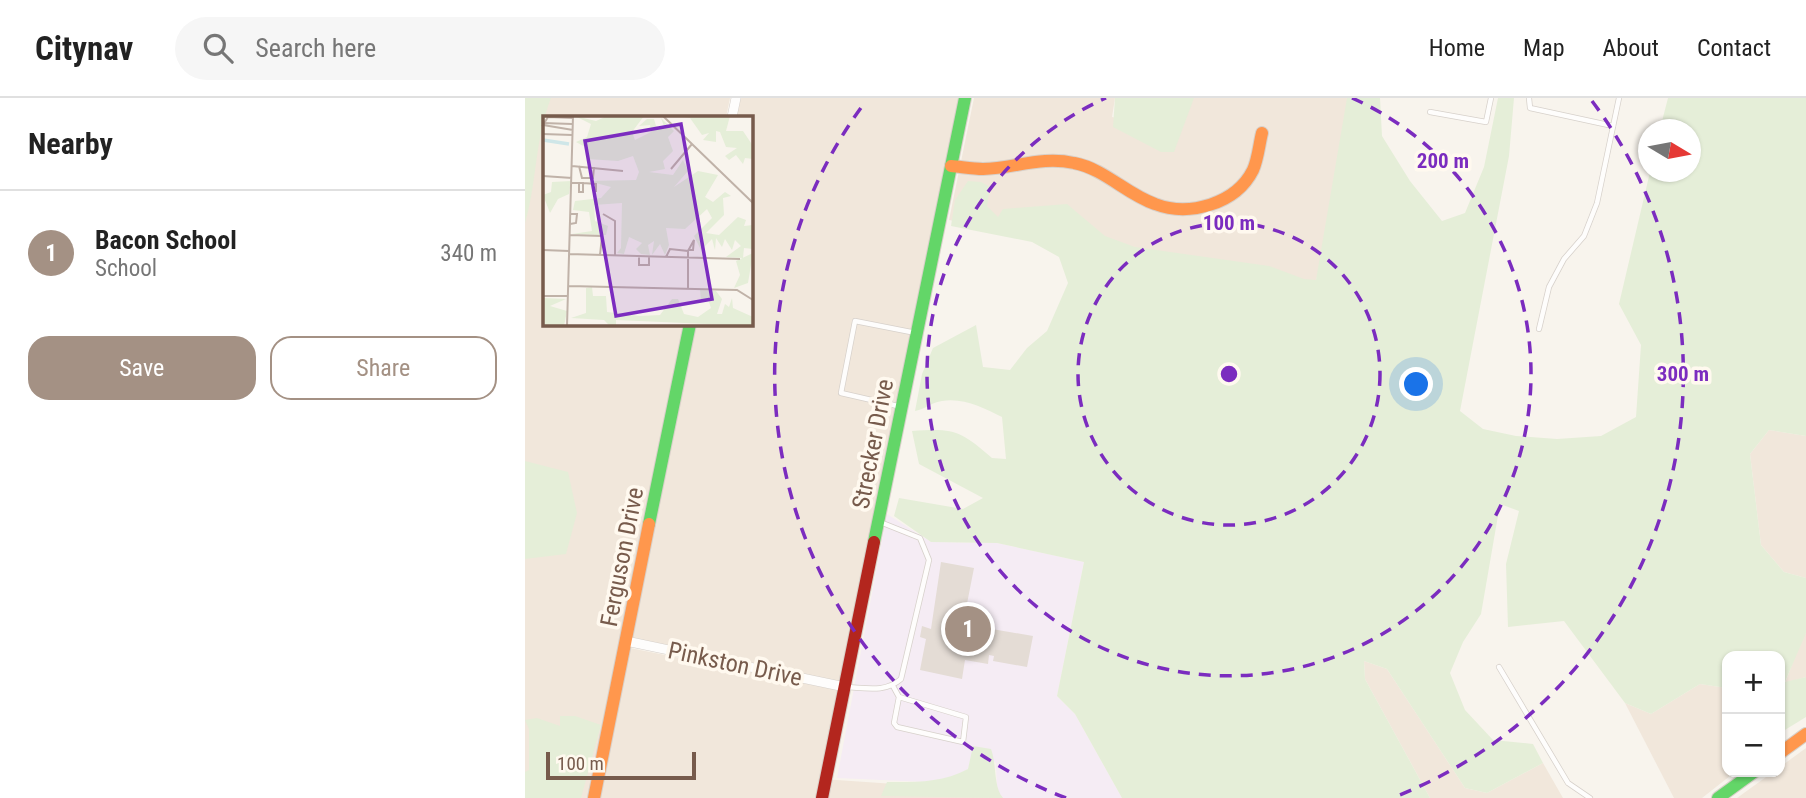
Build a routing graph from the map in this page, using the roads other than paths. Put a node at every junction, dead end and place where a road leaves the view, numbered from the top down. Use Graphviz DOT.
graph roads {
  1 [pos="736,98"];
  2 [pos="965,98"];
  3 [pos="1491,98"];
  4 [pos="1529,98"];
  5 [pos="1619,98"];
  6 [pos="1430,112"];
  7 [pos="732,116"];
  8 [pos="1613,126"];
  9 [pos="1262,133"];
  10 [pos="951,166"];
  11 [pos="690,326"];
  12 [pos="1539,329"];
  13 [pos="917,334"];
  14 [pos="902,407"];
  15 [pos="879,522"];
  16 [pos="626,641"];
  17 [pos="1499,667"];
  18 [pos="893,686"];
  19 [pos="845,687"];
  20 [pos="899,697"];
  21 [pos="1806,734"];
  22 [pos="1785,749"];
  23 [pos="1747,777"];
  24 [pos="594,798"];
  25 [pos="822,798"];
  26 [pos="1590,798"];
  27 [pos="1719,798"];
  1 -- 7 [label="street"];
  2 -- 10 [label="street, Strecker Drive"];
  3 -- 6 [label="lane"];
  4 -- 8 [label="lane"];
  5 -- 8 [label="lane"];
  8 -- 12 [label="lane"];
  9 -- 10 [label="street"];
  10 -- 13 [label="street, Strecker Drive"];
  11 -- 16 [label="street, Ferguson Drive"];
  13 -- 14 [label="street, Strecker Drive"];
  13 -- 14 [label="lane"];
  14 -- 15 [label="street, Strecker Drive"];
  15 -- 18 [label="lane"];
  15 -- 19 [label="street, Strecker Drive"];
  16 -- 19 [label="street, Pinkston Drive"];
  16 -- 24 [label="street, Ferguson Drive"];
  17 -- 26 [label="lane"];
  18 -- 19 [label="lane"];
  18 -- 20 [label="lane"];
  19 -- 25 [label="street, Strecker Drive"];
  20 -- 20 [label="lane"];
  21 -- 22 [label="street"];
  23 -- 27 [label="street"];
}
